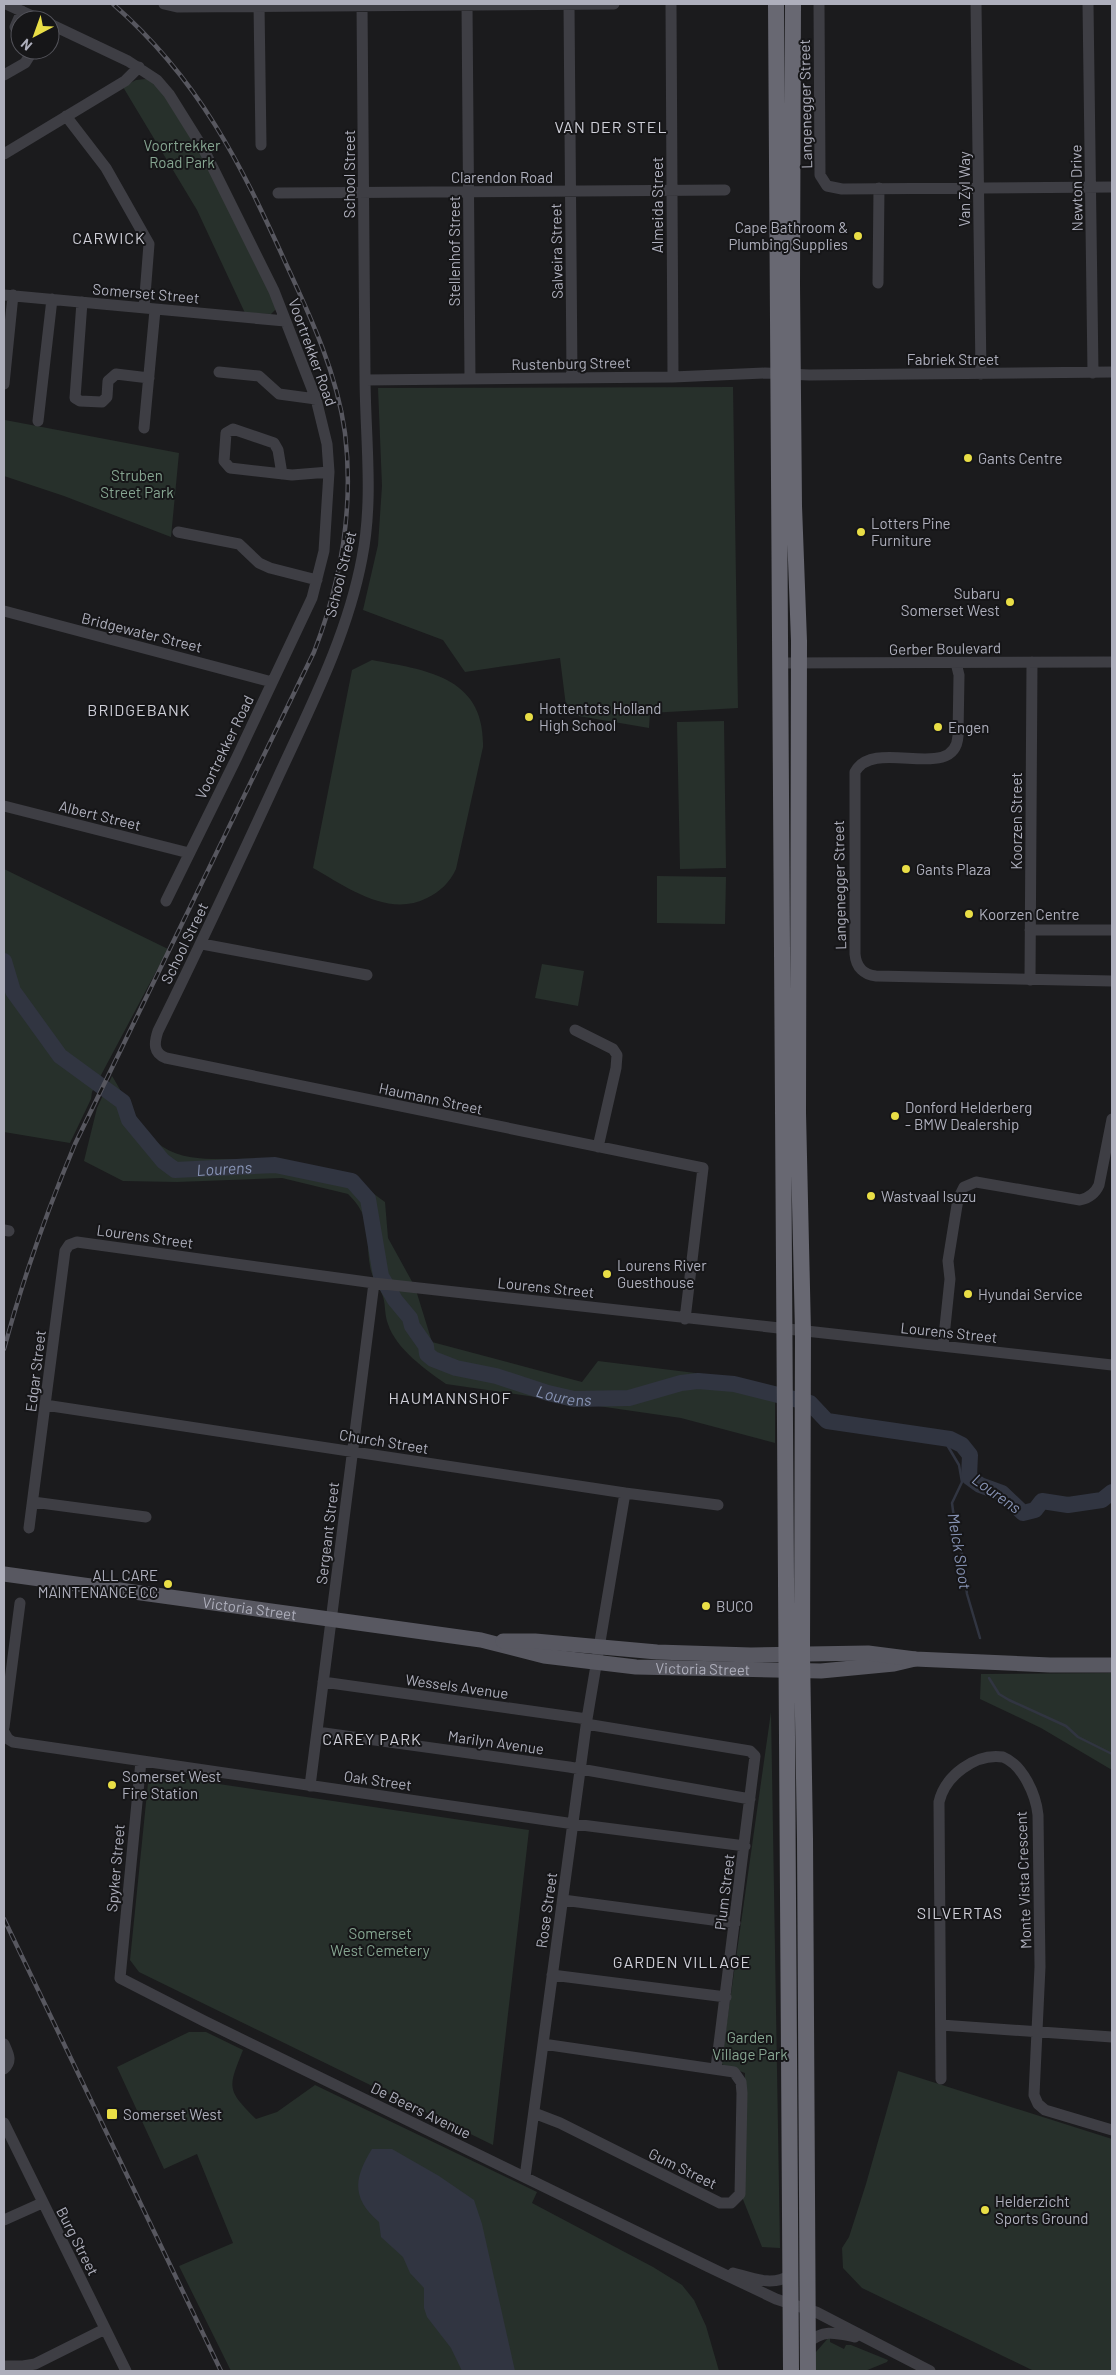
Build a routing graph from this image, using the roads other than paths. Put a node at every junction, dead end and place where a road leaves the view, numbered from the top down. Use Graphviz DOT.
graph roads {
  1 [pos="6,4"];
  2 [pos="164,4"];
  3 [pos="467,4"];
  4 [pos="569,4"];
  5 [pos="614,4"];
  6 [pos="671,4"];
  7 [pos="776,4"];
  8 [pos="793,4"];
  9 [pos="819,4"];
  10 [pos="976,4"];
  11 [pos="1088,4"];
  12 [pos="259,5"];
  13 [pos="362,5"];
  14 [pos="28,10"];
  15 [pos="60,29"];
  16 [pos="28,60"];
  17 [pos="139,68"];
  18 [pos="4,75"];
  19 [pos="66,116"];
  20 [pos="261,145"];
  21 [pos="4,154"];
  22 [pos="1091,187"];
  23 [pos="1112,187"];
  24 [pos="879,188"];
  25 [pos="980,188"];
  26 [pos="725,190"];
  27 [pos="672,191"];
  28 [pos="468,192"];
  29 [pos="570,192"];
  30 [pos="278,193"];
  31 [pos="364,194"];
  32 [pos="878,283"];
  33 [pos="8,295"];
  34 [pos="52,299"];
  35 [pos="82,302"];
  36 [pos="150,309"];
  37 [pos="285,321"];
  38 [pos="218,372"];
  39 [pos="1112,372"];
  40 [pos="1093,373"];
  41 [pos="777,374"];
  42 [pos="794,374"];
  43 [pos="981,374"];
  44 [pos="572,377"];
  45 [pos="673,377"];
  46 [pos="149,378"];
  47 [pos="470,379"];
  48 [pos="365,380"];
  49 [pos="4,384"];
  50 [pos="316,399"];
  51 [pos="38,421"];
  52 [pos="144,428"];
  53 [pos="330,472"];
  54 [pos="282,474"];
  55 [pos="178,532"];
  56 [pos="317,580"];
  57 [pos="4,611"];
  58 [pos="1032,662"];
  59 [pos="1112,662"];
  60 [pos="779,663"];
  61 [pos="798,663"];
  62 [pos="956,663"];
  63 [pos="272,682"];
  64 [pos="4,806"];
  65 [pos="189,854"];
  66 [pos="166,901"];
  67 [pos="1030,930"];
  68 [pos="1112,930"];
  69 [pos="202,944"];
  70 [pos="366,975"];
  71 [pos="1030,980"];
  72 [pos="1112,981"];
  73 [pos="575,1030"];
  74 [pos="156,1050"];
  75 [pos="1112,1119"];
  76 [pos="598,1147"];
  77 [pos="69,1245"];
  78 [pos="378,1284"];
  79 [pos="685,1319"];
  80 [pos="782,1330"];
  81 [pos="803,1332"];
  82 [pos="943,1346"];
  83 [pos="1112,1365"];
  84 [pos="45,1405"];
  85 [pos="352,1452"];
  86 [pos="625,1493"];
  87 [pos="33,1502"];
  88 [pos="718,1505"];
  89 [pos="146,1517"];
  90 [pos="29,1528"];
  91 [pos="4,1574"];
  92 [pos="20,1603"];
  93 [pos="332,1619"];
  94 [pos="494,1642"];
  95 [pos="599,1648"];
  96 [pos="802,1654"];
  97 [pos="915,1659"];
  98 [pos="785,1662"];
  99 [pos="596,1664"];
  100 [pos="1112,1665"];
  101 [pos="802,1671"];
  102 [pos="323,1682"];
  103 [pos="587,1722"];
  104 [pos="4,1727"];
  105 [pos="317,1732"];
  106 [pos="6,1736"];
  107 [pos="750,1751"];
  108 [pos="141,1761"];
  109 [pos="581,1770"];
  110 [pos="310,1786"];
  111 [pos="750,1799"];
  112 [pos="574,1824"];
  113 [pos="745,1846"];
  114 [pos="563,1900"];
  115 [pos="735,1923"];
  116 [pos="552,1975"];
  117 [pos="120,1978"];
  118 [pos="726,1997"];
  119 [pos="940,2025"];
  120 [pos="1038,2032"];
  121 [pos="1112,2037"];
  122 [pos="4,2044"];
  123 [pos="543,2044"];
  124 [pos="716,2068"];
  125 [pos="4,2069"];
  126 [pos="941,2079"];
  127 [pos="534,2113"];
  128 [pos="4,2123"];
  129 [pos="1112,2130"];
  130 [pos="525,2177"];
  131 [pos="42,2203"];
  132 [pos="4,2220"];
  133 [pos="709,2267"];
  134 [pos="790,2275"];
  135 [pos="790,2304"];
  136 [pos="807,2310"];
  137 [pos="105,2329"];
  138 [pos="863,2339"];
  139 [pos="808,2342"];
  140 [pos="4,2366"];
  141 [pos="126,2371"];
  142 [pos="791,2371"];
  143 [pos="808,2371"];
  144 [pos="930,2371"];
  1 -- 14 [label="street"];
  2 -- 12 [label="street"];
  3 -- 4 [label="street"];
  3 -- 13 [label="street"];
  3 -- 28 [label="street, Stellenhof Street"];
  4 -- 5 [label="street"];
  4 -- 29 [label="street, Salveira Street"];
  6 -- 27 [label="street, Almeida Street"];
  7 -- 41 [label="highway"];
  8 -- 42 [label="highway"];
  9 -- 24 [label="street, Langenegger Street"];
  10 -- 25 [label="street, Van Zyl Way"];
  11 -- 22 [label="street, Newton Drive"];
  12 -- 13 [label="street"];
  12 -- 20 [label="street"];
  13 -- 31 [label="street, School Street"];
  15 -- 17 [label="street, Voortrekker Road"];
  16 -- 18 [label="street"];
  17 -- 19 [label="street"];
  17 -- 37 [label="street, Voortrekker Road"];
  19 -- 21 [label="street"];
  19 -- 36 [label="street"];
  22 -- 23 [label="street"];
  22 -- 25 [label="street"];
  22 -- 40 [label="street, Newton Drive"];
  24 -- 25 [label="street"];
  24 -- 32 [label="street"];
  25 -- 43 [label="street, Van Zyl Way"];
  26 -- 27 [label="street, Clarendon Road"];
  27 -- 29 [label="street, Clarendon Road"];
  27 -- 45 [label="street, Almeida Street"];
  28 -- 29 [label="street, Clarendon Road"];
  28 -- 31 [label="street, Clarendon Road"];
  28 -- 47 [label="street, Stellenhof Street"];
  29 -- 44 [label="street, Salveira Street"];
  30 -- 31 [label="street, Clarendon Road"];
  31 -- 48 [label="street, School Street"];
  33 -- 34 [label="street, Somerset Street"];
  33 -- 49 [label="street"];
  34 -- 35 [label="street, Somerset Street"];
  34 -- 51 [label="street"];
  35 -- 36 [label="street, Somerset Street"];
  35 -- 46 [label="street"];
  36 -- 37 [label="street, Somerset Street"];
  36 -- 46 [label="street"];
  37 -- 50 [label="street, Voortrekker Road"];
  38 -- 50 [label="street"];
  39 -- 40 [label="street, Fabriek Street"];
  40 -- 43 [label="street, Fabriek Street"];
  41 -- 42 [label="street, Fabriek Street"];
  41 -- 45 [label="street, Rustenburg Street"];
  41 -- 60 [label="highway"];
  42 -- 43 [label="street, Fabriek Street"];
  42 -- 61 [label="highway"];
  44 -- 45 [label="street, Rustenburg Street"];
  44 -- 47 [label="street, Rustenburg Street"];
  46 -- 52 [label="street"];
  47 -- 48 [label="street, Rustenburg Street"];
  48 -- 69 [label="street, School Street"];
  50 -- 53 [label="street, Voortrekker Road"];
  53 -- 54 [label="street"];
  53 -- 56 [label="street, Voortrekker Road"];
  54 -- 54 [label="street"];
  55 -- 56 [label="street"];
  56 -- 63 [label="street, Voortrekker Road"];
  57 -- 63 [label="street, Bridgewater Street"];
  58 -- 59 [label="street, Gerber Boulevard"];
  58 -- 62 [label="street, Gerber Boulevard"];
  58 -- 67 [label="street, Koorzen Street"];
  60 -- 61 [label="street, Gerber Boulevard"];
  60 -- 80 [label="highway"];
  61 -- 62 [label="street, Gerber Boulevard"];
  61 -- 81 [label="highway"];
  62 -- 71 [label="street, Langenegger Street"];
  63 -- 65 [label="street, Voortrekker Road"];
  64 -- 65 [label="street, Albert Street"];
  65 -- 66 [label="street, Voortrekker Road"];
  67 -- 68 [label="street"];
  67 -- 71 [label="street, Koorzen Street"];
  69 -- 70 [label="street"];
  69 -- 74 [label="street, School Street"];
  71 -- 72 [label="street, Langenegger Street"];
  73 -- 76 [label="street"];
  74 -- 76 [label="street, Haumann Street"];
  75 -- 82 [label="street"];
  76 -- 79 [label="street, Haumann Street"];
  77 -- 78 [label="street, Lourens Street"];
  77 -- 84 [label="street, Edgar Street"];
  78 -- 79 [label="street, Lourens Street"];
  78 -- 85 [label="street, Sergeant Street"];
  79 -- 80 [label="street, Lourens Street"];
  80 -- 81 [label="street, Lourens Street"];
  80 -- 98 [label="highway"];
  81 -- 82 [label="street, Lourens Street"];
  81 -- 96 [label="highway"];
  82 -- 83 [label="street, Lourens Street"];
  84 -- 85 [label="street, Church Street"];
  84 -- 87 [label="street, Edgar Street"];
  85 -- 86 [label="street, Church Street"];
  85 -- 93 [label="street, Sergeant Street"];
  86 -- 88 [label="street, Church Street"];
  86 -- 95 [label="street, Rose Street"];
  87 -- 89 [label="street"];
  87 -- 90 [label="street, Edgar Street"];
  91 -- 93 [label="main road, Victoria Street"];
  92 -- 104 [label="street"];
  93 -- 94 [label="main road, Victoria Street"];
  93 -- 102 [label="street, Sergeant Street"];
  94 -- 95 [label="main road, Victoria Street"];
  94 -- 99 [label="main road, Victoria Street"];
  95 -- 98 [label="main road, Victoria Street"];
  95 -- 99 [label="street, Rose Street"];
  96 -- 97 [label="main road, Victoria Street"];
  96 -- 98 [label="main road, Victoria Street"];
  96 -- 101 [label="highway"];
  97 -- 100 [label="main road, Victoria Street"];
  97 -- 101 [label="main road, Victoria Street"];
  98 -- 99 [label="main road, Victoria Street"];
  98 -- 101 [label="main road, Victoria Street"];
  98 -- 134 [label="highway"];
  99 -- 103 [label="street, Rose Street"];
  101 -- 136 [label="highway"];
  102 -- 103 [label="street, Wessels Avenue"];
  102 -- 105 [label="street, Sergeant Street"];
  103 -- 107 [label="street, Wessels Avenue"];
  103 -- 109 [label="street, Rose Street"];
  105 -- 109 [label="street, Marilyn Avenue"];
  105 -- 110 [label="street, Sergeant Street"];
  106 -- 108 [label="street, Oak Street"];
  107 -- 111 [label="street, Plum Street"];
  108 -- 110 [label="street, Oak Street"];
  108 -- 117 [label="street, Spyker Street"];
  109 -- 111 [label="street, Marilyn Avenue"];
  109 -- 112 [label="street, Rose Street"];
  110 -- 112 [label="street, Oak Street"];
  111 -- 113 [label="street, Plum Street"];
  112 -- 113 [label="street, Oak Street"];
  112 -- 114 [label="street, Rose Street"];
  113 -- 115 [label="street, Plum Street"];
  114 -- 115 [label="street"];
  114 -- 116 [label="street, Rose Street"];
  115 -- 118 [label="street, Plum Street"];
  116 -- 118 [label="street"];
  116 -- 123 [label="street, Rose Street"];
  117 -- 130 [label="street, De Beers Avenue"];
  118 -- 124 [label="street, Plum Street"];
  119 -- 120 [label="street"];
  119 -- 120 [label="street, Monte Vista Crescent"];
  119 -- 126 [label="street, Monte Vista Crescent"];
  120 -- 121 [label="street"];
  120 -- 129 [label="street, Monte Vista Crescent"];
  122 -- 125 [label="street"];
  123 -- 124 [label="street, Gum Street"];
  123 -- 127 [label="street, Rose Street"];
  124 -- 127 [label="street, Gum Street"];
  127 -- 130 [label="street, Rose Street"];
  128 -- 131 [label="street, Burg Street"];
  130 -- 133 [label="street, De Beers Avenue"];
  131 -- 132 [label="street"];
  131 -- 137 [label="street, Burg Street"];
  133 -- 134 [label="street, De Beers Avenue"];
  133 -- 135 [label="street, De Beers Avenue"];
  134 -- 135 [label="highway"];
  135 -- 136 [label="street, De Beers Avenue"];
  135 -- 142 [label="highway"];
  136 -- 138 [label="street, De Beers Avenue"];
  136 -- 139 [label="highway"];
  137 -- 140 [label="street"];
  137 -- 141 [label="street, Burg Street"];
  138 -- 139 [label="street, De Beers Avenue"];
  138 -- 144 [label="street, De Beers Avenue"];
  139 -- 143 [label="highway"];
}
